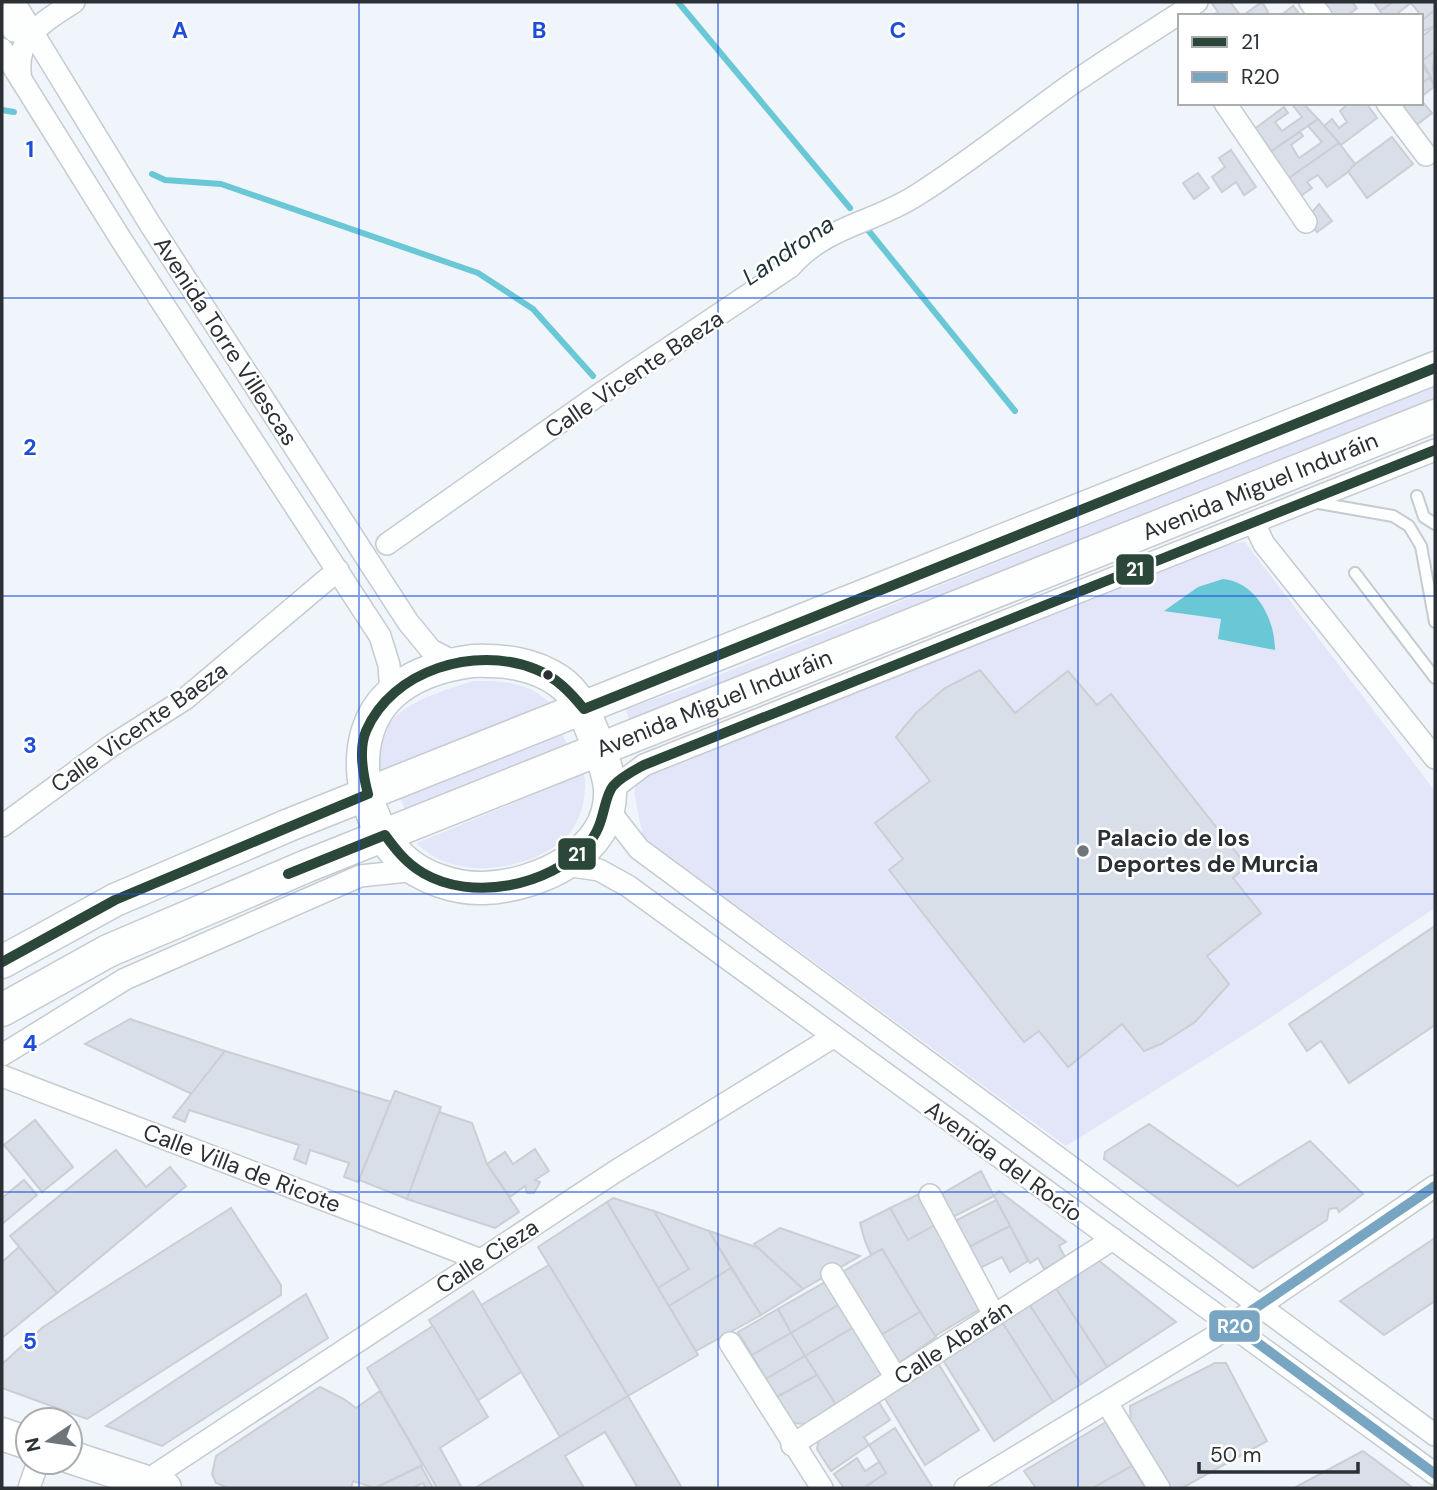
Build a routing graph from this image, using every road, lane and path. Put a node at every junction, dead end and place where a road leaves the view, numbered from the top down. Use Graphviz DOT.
graph roads {
  1 [pos="14,2"];
  2 [pos="72,2"];
  3 [pos="2,16"];
  4 [pos="1174,29"];
  5 [pos="31,31"];
  6 [pos="2,49"];
  7 [pos="22,83"];
  8 [pos="1226,105"];
  9 [pos="1388,105"];
  10 [pos="1426,155"];
  11 [pos="1306,222"];
  12 [pos="1435,368"];
  13 [pos="1435,416"];
  14 [pos="1435,450"];
  15 [pos="1417,496"];
  16 [pos="1306,501"];
  17 [pos="1254,523"];
  18 [pos="1435,524"];
  19 [pos="387,544"];
  20 [pos="338,570"];
  21 [pos="1355,573"];
  22 [pos="1435,622"];
  23 [pos="456,663"];
  24 [pos="1435,678"];
  25 [pos="391,693"];
  26 [pos="583,709"];
  27 [pos="599,749"];
  28 [pos="1435,758"];
  29 [pos="368,794"];
  30 [pos="609,799"];
  31 [pos="2,826"];
  32 [pos="385,835"];
  33 [pos="565,865"];
  34 [pos="417,870"];
  35 [pos="2,962"];
  36 [pos="853,1005"];
  37 [pos="2,1010"];
  38 [pos="833,1037"];
  39 [pos="2,1055"];
  40 [pos="2,1076"];
  41 [pos="1435,1186"];
  42 [pos="930,1195"];
  43 [pos="1113,1239"];
  44 [pos="481,1260"];
  45 [pos="832,1274"];
  46 [pos="1259,1304"];
  47 [pos="994,1315"];
  48 [pos="1232,1324"];
  49 [pos="730,1343"];
  50 [pos="895,1378"];
  51 [pos="1107,1404"];
  52 [pos="1435,1435"];
  53 [pos="792,1445"];
  54 [pos="84,1462"];
  55 [pos="1435,1474"];
  56 [pos="156,1485"];
  57 [pos="822,1488"];
  58 [pos="965,1488"];
  59 [pos="1159,1488"];
  1 -- 5 [label="street, Avenida Torre Villescas"];
  2 -- 5 [label="street"];
  3 -- 5 [label="street"];
  4 -- 19 [label="street, Calle Vicente Baeza"];
  5 -- 7 [label="street"];
  5 -- 23 [label="street, Avenida Torre Villescas"];
  6 -- 7 [label="street, Avenida Torre Villescas"];
  7 -- 20 [label="street, Avenida Torre Villescas"];
  8 -- 11 [label="street"];
  9 -- 10 [label="street"];
  12 -- 26 [label="main road, Avenida Miguel Induráin"];
  13 -- 27 [label="main road, Avenida Miguel Induráin"];
  14 -- 16 [label="street"];
  15 -- 18 [label="lane"];
  16 -- 17 [label="street"];
  16 -- 22 [label="lane"];
  17 -- 28 [label="street"];
  17 -- 30 [label="street"];
  20 -- 25 [label="street, Avenida Torre Villescas"];
  20 -- 31 [label="street, Calle Vicente Baeza"];
  21 -- 24 [label="lane"];
  23 -- 25 [label="main road"];
  23 -- 26 [label="main road"];
  25 -- 29 [label="main road"];
  26 -- 27 [label="main road"];
  26 -- 29 [label="main road, Avenida Miguel Induráin"];
  27 -- 30 [label="main road"];
  27 -- 32 [label="main road, Avenida Miguel Induráin"];
  29 -- 32 [label="main road"];
  29 -- 35 [label="main road, Avenida Miguel Induráin"];
  30 -- 33 [label="main road"];
  30 -- 36 [label="street, Avenida del Rocío"];
  32 -- 34 [label="main road"];
  32 -- 37 [label="main road, Avenida Miguel Induráin"];
  33 -- 34 [label="main road"];
  33 -- 38 [label="street, Avenida del Rocío"];
  34 -- 39 [label="street"];
  36 -- 38 [label="street"];
  36 -- 38 [label="street"];
  36 -- 46 [label="street, Avenida del Rocío"];
  38 -- 43 [label="street, Avenida del Rocío"];
  38 -- 44 [label="street, Calle Cieza"];
  40 -- 44 [label="street, Calle Villa de Ricote"];
  41 -- 46 [label="street"];
  42 -- 47 [label="street"];
  43 -- 47 [label="street, Calle Abarán"];
  43 -- 48 [label="street, Avenida del Rocío"];
  44 -- 56 [label="street, Calle Cieza"];
  45 -- 50 [label="street"];
  46 -- 48 [label="street"];
  46 -- 52 [label="street, Avenida del Rocío"];
  47 -- 50 [label="street, Calle Abarán"];
  48 -- 51 [label="street"];
  48 -- 55 [label="street, Avenida del Rocío"];
  49 -- 53 [label="street"];
  50 -- 53 [label="street, Calle Abarán"];
  51 -- 58 [label="street"];
  51 -- 59 [label="street"];
  53 -- 57 [label="street"];
  54 -- 56 [label="main road"];
}
